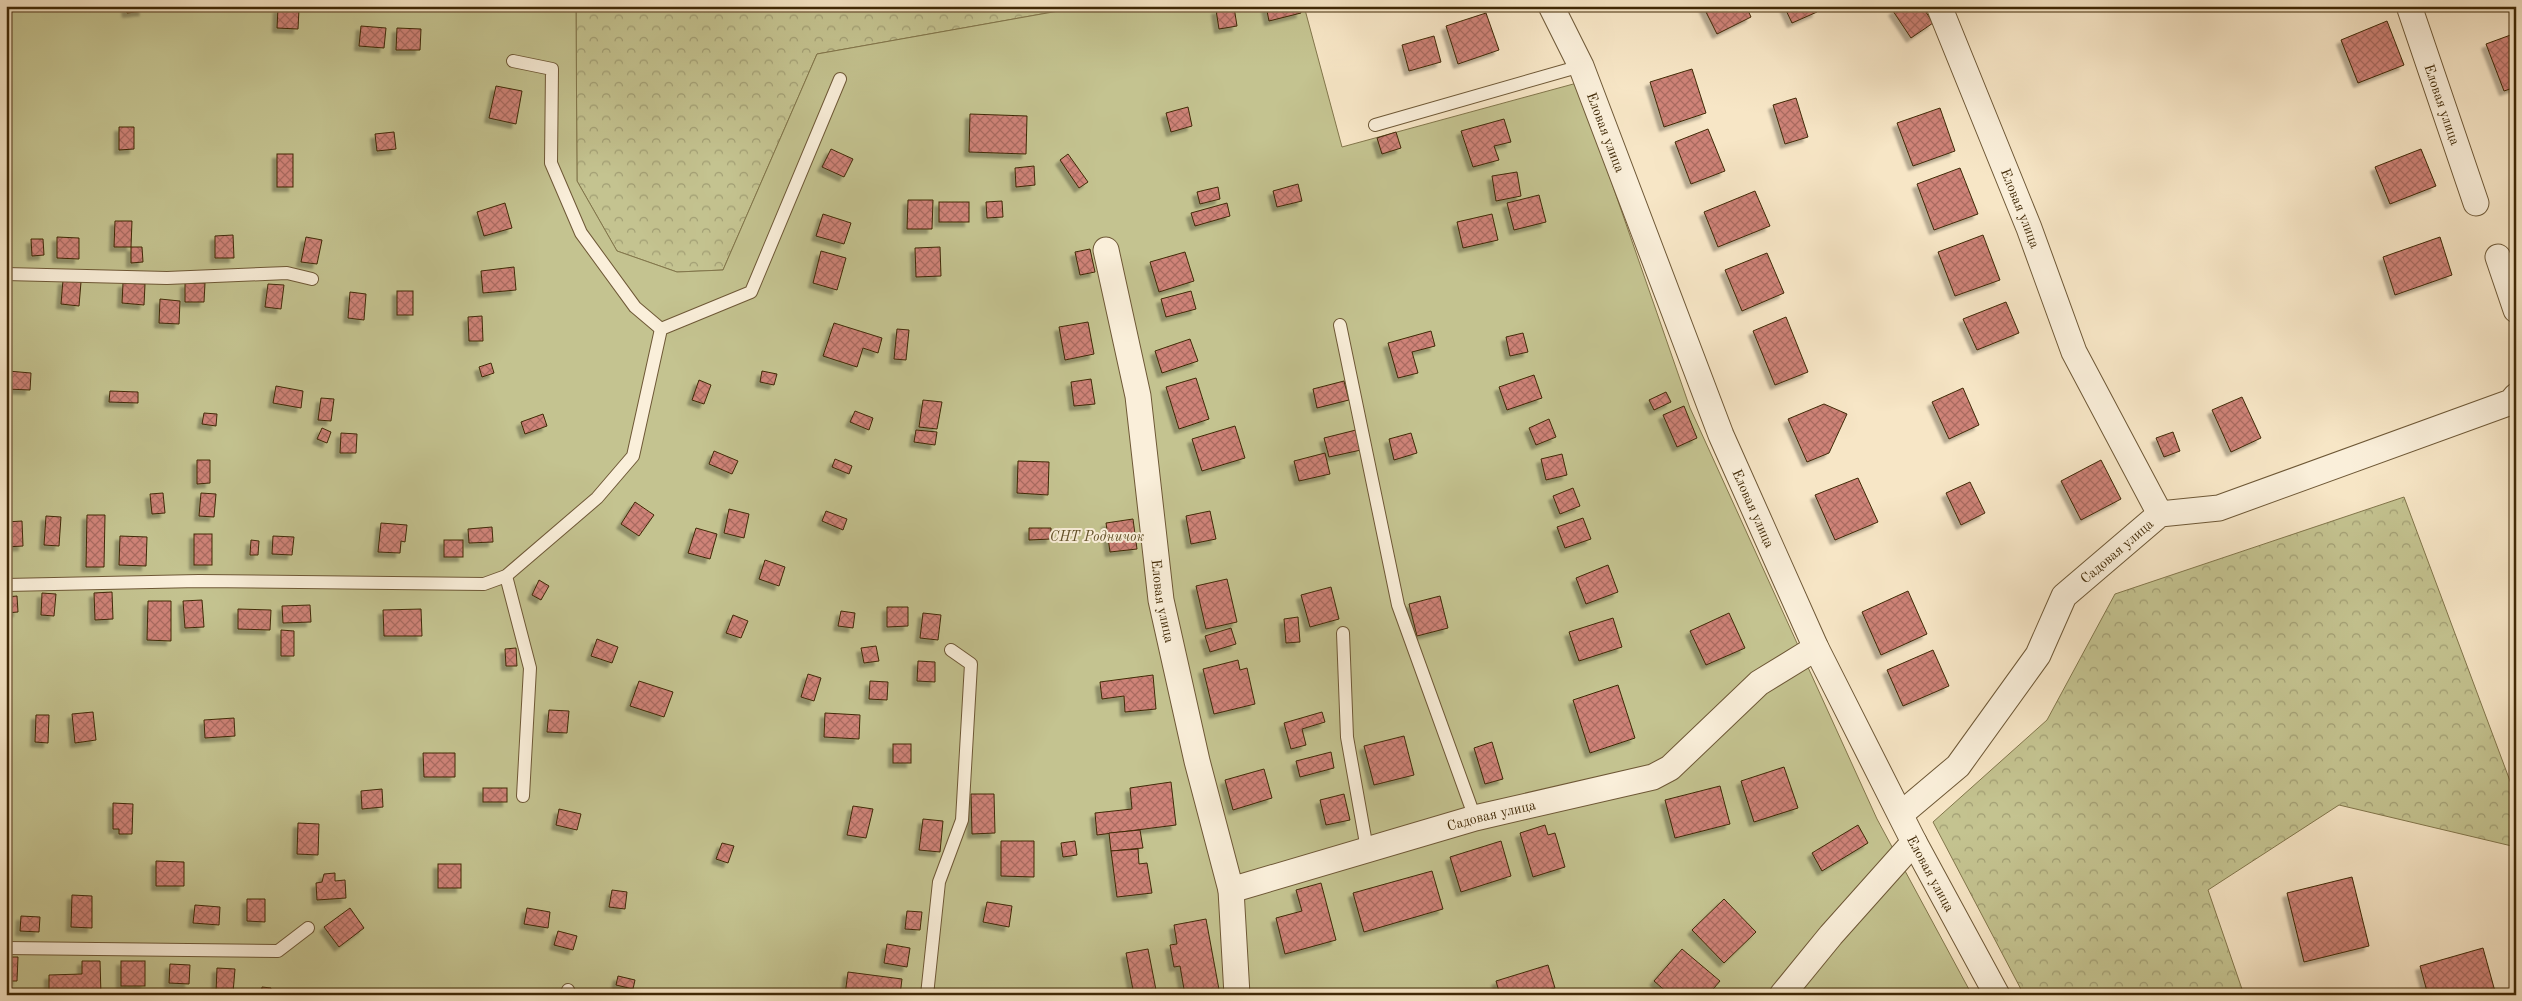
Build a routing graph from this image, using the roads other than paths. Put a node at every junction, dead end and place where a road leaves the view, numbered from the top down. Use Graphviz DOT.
graph roads {
  1 [pos="1550,6"];
  2 [pos="1939,6"];
  3 [pos="2409,6"];
  4 [pos="513,61"];
  5 [pos="1581,66"];
  6 [pos="840,79"];
  7 [pos="1375,125"];
  8 [pos="2476,202"];
  9 [pos="1106,250"];
  10 [pos="2498,256"];
  11 [pos="6,274"];
  12 [pos="312,279"];
  13 [pos="2516,310"];
  14 [pos="1340,325"];
  15 [pos="661,329"];
  16 [pos="2516,396"];
  17 [pos="2160,514"];
  18 [pos="506,576"];
  19 [pos="6,586"];
  20 [pos="1343,633"];
  21 [pos="1816,648"];
  22 [pos="951,650"];
  23 [pos="523,796"];
  24 [pos="1901,814"];
  25 [pos="1475,818"];
  26 [pos="1914,842"];
  27 [pos="1367,849"];
  28 [pos="1230,890"];
  29 [pos="308,928"];
  30 [pos="6,948"];
  31 [pos="927,995"];
  32 [pos="1237,995"];
  33 [pos="1782,995"];
  34 [pos="1996,995"];
  1 -- 5 [label="street, Еловая улица"];
  2 -- 17 [label="street, Еловая улица"];
  3 -- 8 [label="street, Еловая улица"];
  4 -- 15 [label="lane"];
  5 -- 7 [label="lane"];
  5 -- 21 [label="street, Еловая улица"];
  6 -- 15 [label="lane"];
  9 -- 28 [label="street, Еловая улица"];
  10 -- 13 [label="street"];
  11 -- 12 [label="lane"];
  14 -- 25 [label="lane"];
  15 -- 18 [label="lane"];
  16 -- 17 [label="street, Садовая улица"];
  17 -- 24 [label="street, Садовая улица"];
  18 -- 19 [label="lane"];
  18 -- 23 [label="lane"];
  20 -- 27 [label="lane"];
  21 -- 24 [label="street, Еловая улица"];
  21 -- 25 [label="street, Садовая улица"];
  22 -- 31 [label="lane"];
  24 -- 26 [label="street, Еловая улица"];
  25 -- 27 [label="street, Садовая улица"];
  26 -- 33 [label="street"];
  26 -- 34 [label="street, Еловая улица"];
  27 -- 28 [label="street, Садовая улица"];
  28 -- 32 [label="street"];
  29 -- 30 [label="lane"];
}
